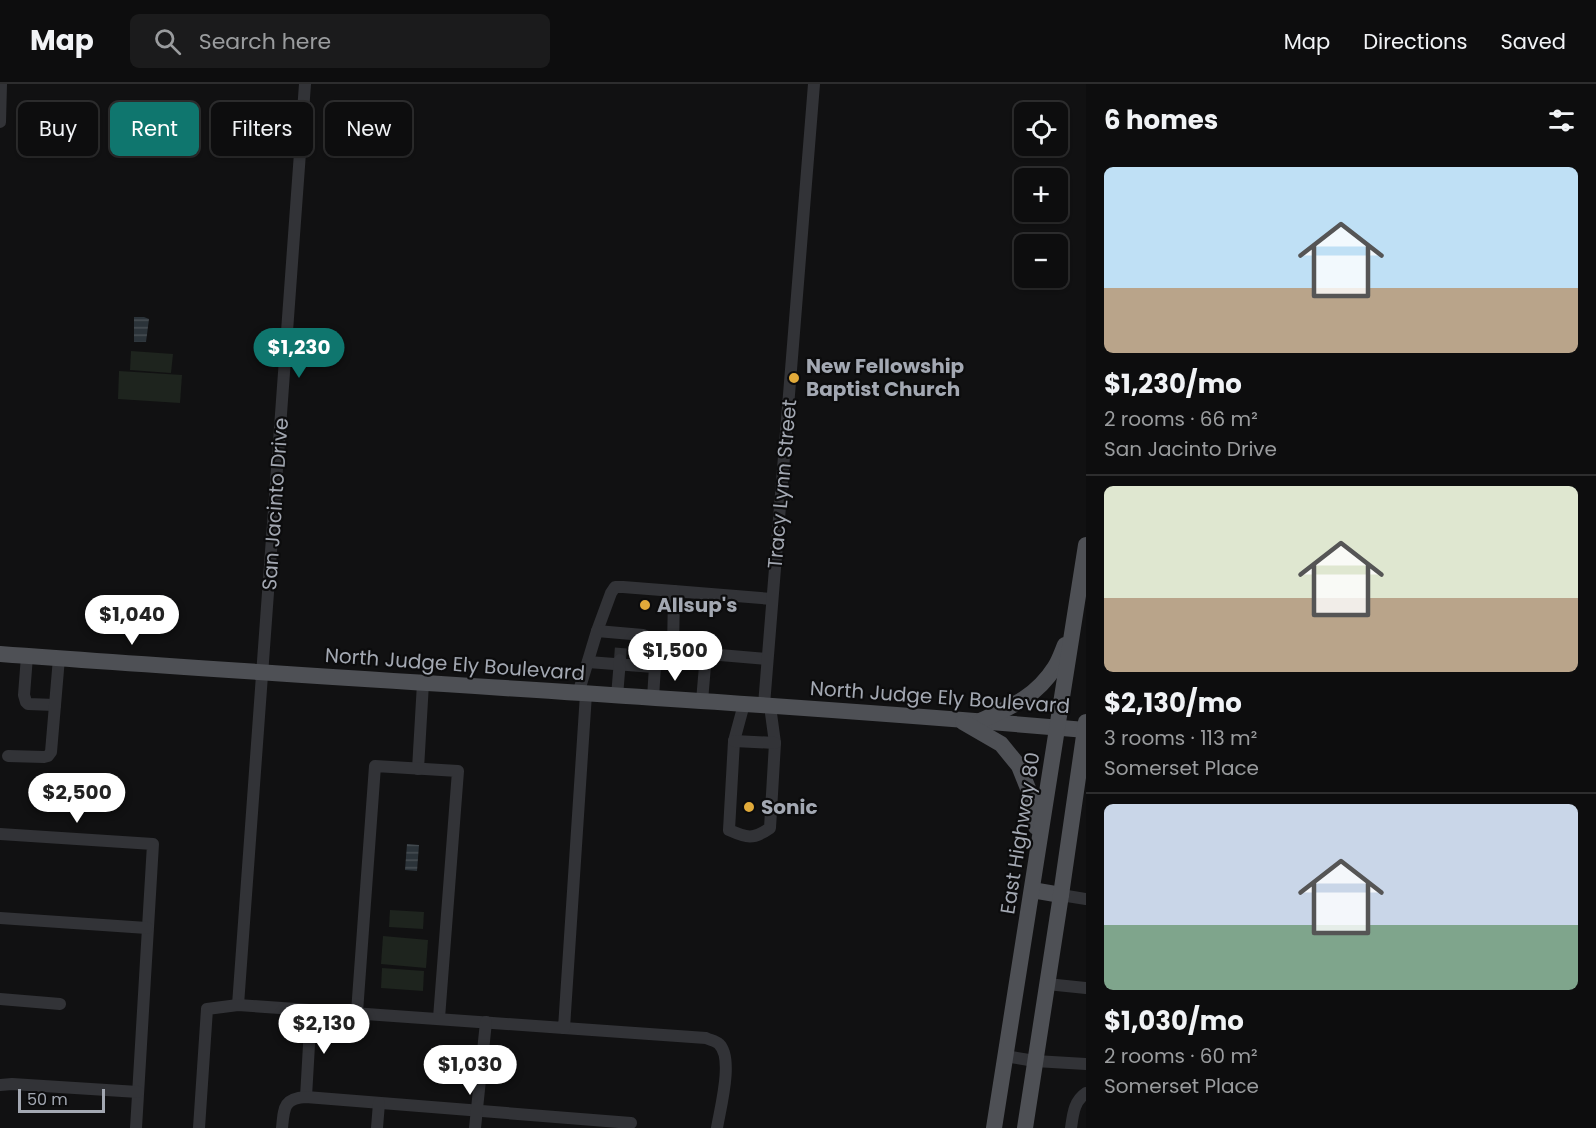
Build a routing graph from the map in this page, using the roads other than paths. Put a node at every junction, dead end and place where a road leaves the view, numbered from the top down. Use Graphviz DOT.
graph roads {
  1 [pos="1,84"];
  2 [pos="305,84"];
  3 [pos="814,84"];
  4 [pos="0,122"];
  5 [pos="1086,545"];
  6 [pos="674,591"];
  7 [pos="772,599"];
  8 [pos="1074,625"];
  9 [pos="597,631"];
  10 [pos="656,651"];
  11 [pos="673,651"];
  12 [pos="0,654"];
  13 [pos="706,654"];
  14 [pos="27,656"];
  15 [pos="59,658"];
  16 [pos="767,659"];
  17 [pos="588,662"];
  18 [pos="619,662"];
  19 [pos="654,667"];
  20 [pos="262,673"];
  21 [pos="423,683"];
  22 [pos="582,694"];
  23 [pos="617,696"];
  24 [pos="653,698"];
  25 [pos="702,701"];
  26 [pos="744,704"];
  27 [pos="55,705"];
  28 [pos="767,705"];
  29 [pos="960,720"];
  30 [pos="978,721"];
  31 [pos="1058,727"];
  32 [pos="1086,727"];
  33 [pos="734,741"];
  34 [pos="775,743"];
  35 [pos="8,756"];
  36 [pos="418,769"];
  37 [pos="1086,797"];
  38 [pos="0,834"];
  39 [pos="1069,840"];
  40 [pos="1039,849"];
  41 [pos="1032,891"];
  42 [pos="1061,896"];
  43 [pos="1086,899"];
  44 [pos="0,918"];
  45 [pos="147,928"];
  46 [pos="1047,984"];
  47 [pos="1086,988"];
  48 [pos="0,999"];
  49 [pos="60,1004"];
  50 [pos="238,1005"];
  51 [pos="311,1010"];
  52 [pos="357,1012"];
  53 [pos="439,1018"];
  54 [pos="486,1022"];
  55 [pos="564,1028"];
  56 [pos="1005,1056"];
  57 [pos="1035,1061"];
  58 [pos="1086,1064"];
  59 [pos="0,1085"];
  60 [pos="138,1092"];
  61 [pos="306,1097"];
  62 [pos="1084,1098"];
  63 [pos="379,1103"];
  64 [pos="478,1111"];
  65 [pos="631,1123"];
  66 [pos="136,1128"];
  67 [pos="199,1128"];
  68 [pos="282,1128"];
  69 [pos="377,1128"];
  70 [pos="476,1128"];
  71 [pos="717,1128"];
  72 [pos="994,1128"];
  73 [pos="1025,1128"];
  74 [pos="1071,1128"];
  1 -- 4 [label="street"];
  2 -- 20 [label="street, San Jacinto Drive"];
  3 -- 7 [label="street, Tracy Lynn Street"];
  5 -- 8 [label="main road, East Highway 80"];
  6 -- 7 [label="street"];
  6 -- 9 [label="street"];
  6 -- 11 [label="street"];
  7 -- 16 [label="street, Tracy Lynn Street"];
  8 -- 30 [label="main road"];
  8 -- 31 [label="main road, East Highway 80"];
  9 -- 10 [label="street"];
  9 -- 17 [label="street"];
  10 -- 11 [label="street"];
  10 -- 19 [label="street"];
  11 -- 13 [label="street"];
  12 -- 14 [label="main road, North Judge Ely Boulevard"];
  13 -- 16 [label="street"];
  13 -- 25 [label="street"];
  14 -- 15 [label="main road, North Judge Ely Boulevard"];
  14 -- 27 [label="street"];
  15 -- 20 [label="main road, North Judge Ely Boulevard"];
  15 -- 27 [label="street"];
  16 -- 28 [label="street, Tracy Lynn Street"];
  17 -- 18 [label="street"];
  17 -- 22 [label="street"];
  18 -- 19 [label="street"];
  18 -- 23 [label="street"];
  19 -- 24 [label="street"];
  20 -- 21 [label="main road, North Judge Ely Boulevard"];
  20 -- 50 [label="street, San Jacinto Drive"];
  21 -- 22 [label="main road, North Judge Ely Boulevard"];
  21 -- 36 [label="street"];
  22 -- 23 [label="main road, North Judge Ely Boulevard"];
  22 -- 55 [label="street"];
  23 -- 24 [label="main road, North Judge Ely Boulevard"];
  24 -- 25 [label="main road, North Judge Ely Boulevard"];
  25 -- 26 [label="main road, North Judge Ely Boulevard"];
  26 -- 28 [label="main road, North Judge Ely Boulevard"];
  26 -- 33 [label="street"];
  27 -- 35 [label="street"];
  28 -- 29 [label="main road, North Judge Ely Boulevard"];
  28 -- 34 [label="street, Tracy Lynn Street"];
  29 -- 30 [label="main road, North Judge Ely Boulevard"];
  29 -- 40 [label="main road"];
  30 -- 31 [label="main road, North Judge Ely Boulevard"];
  31 -- 32 [label="main road, North Judge Ely Boulevard"];
  31 -- 40 [label="main road, East Highway 80"];
  32 -- 39 [label="main road"];
  33 -- 34 [label="street"];
  33 -- 34 [label="street, Tracy Lynn Street"];
  36 -- 52 [label="street"];
  36 -- 53 [label="street"];
  37 -- 39 [label="main road"];
  38 -- 45 [label="street"];
  39 -- 42 [label="main road"];
  40 -- 41 [label="main road, East Highway 80"];
  41 -- 42 [label="main road"];
  41 -- 56 [label="main road, East Highway 80"];
  42 -- 43 [label="street"];
  42 -- 46 [label="main road"];
  44 -- 45 [label="street"];
  45 -- 60 [label="street"];
  46 -- 47 [label="street"];
  46 -- 57 [label="main road"];
  48 -- 49 [label="street"];
  50 -- 51 [label="street"];
  50 -- 67 [label="street"];
  51 -- 52 [label="street"];
  51 -- 61 [label="street"];
  52 -- 53 [label="street"];
  53 -- 54 [label="street"];
  54 -- 55 [label="street"];
  54 -- 64 [label="street"];
  55 -- 71 [label="street"];
  56 -- 57 [label="street"];
  56 -- 72 [label="main road, East Highway 80"];
  57 -- 58 [label="street"];
  57 -- 73 [label="main road"];
  59 -- 60 [label="street"];
  60 -- 66 [label="street"];
  61 -- 63 [label="street"];
  61 -- 68 [label="street"];
  62 -- 74 [label="street"];
  63 -- 64 [label="street"];
  63 -- 69 [label="street"];
  64 -- 65 [label="street"];
  64 -- 70 [label="street"];
}
